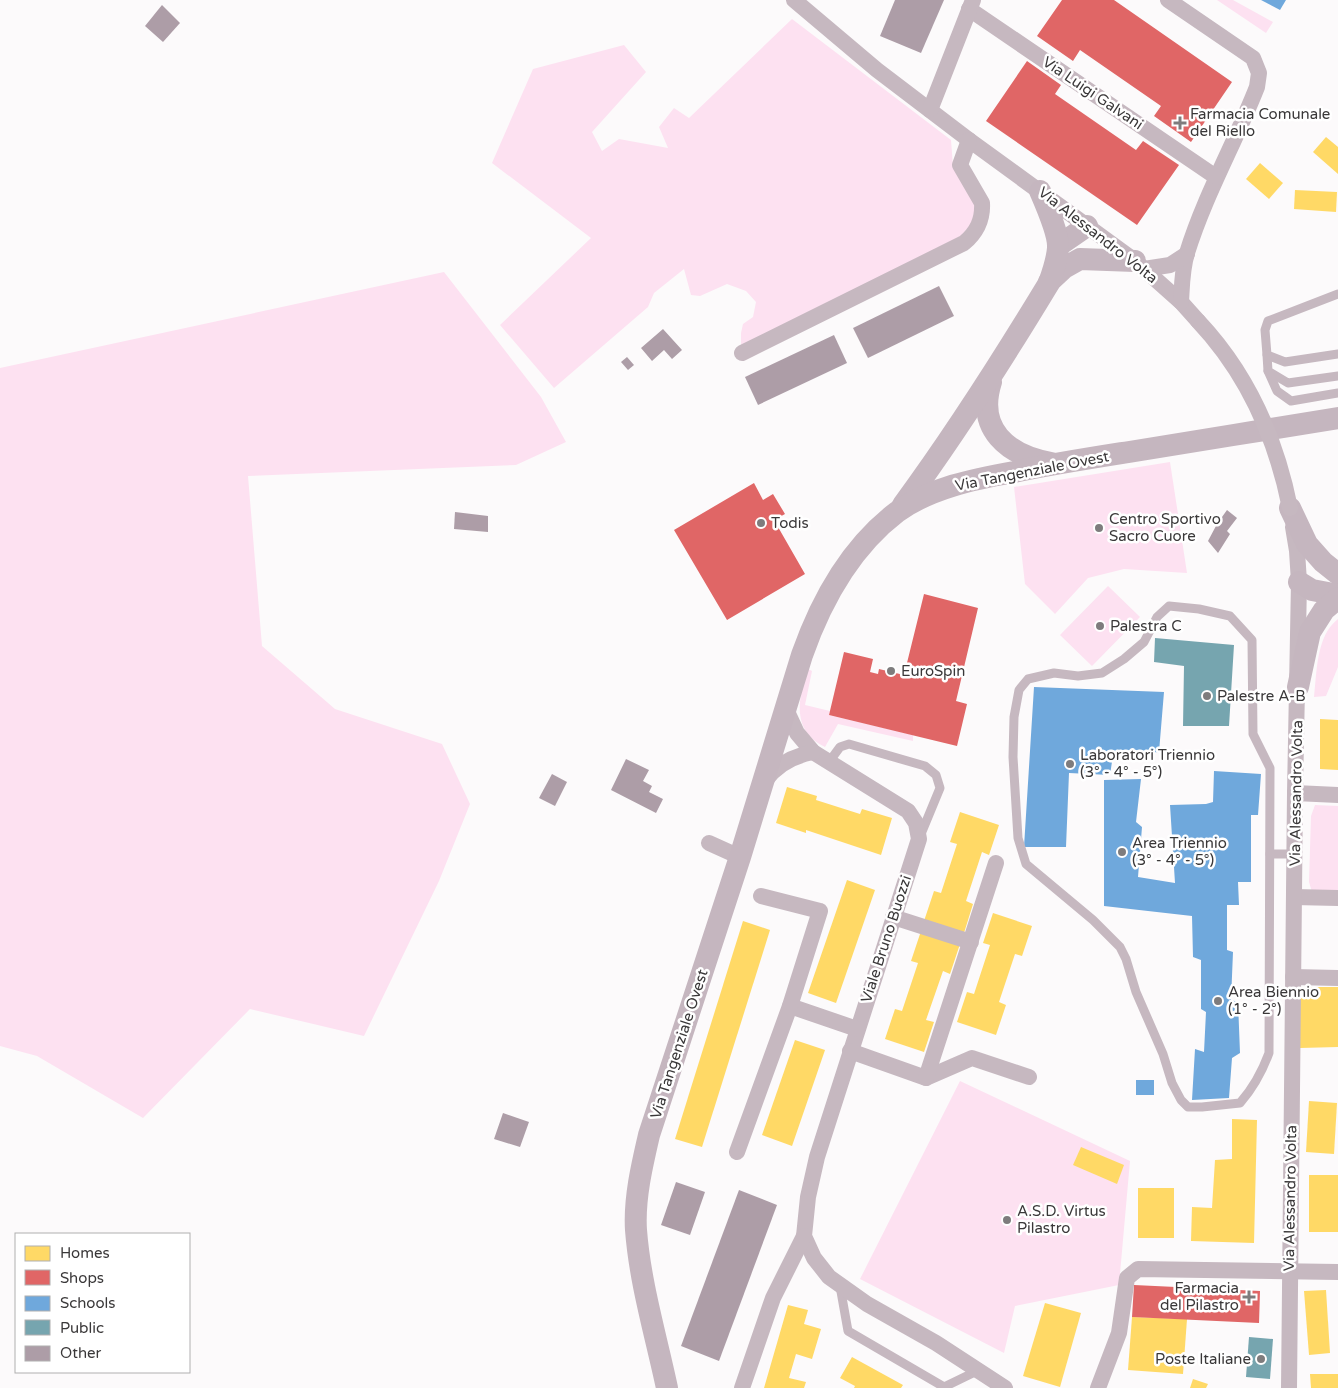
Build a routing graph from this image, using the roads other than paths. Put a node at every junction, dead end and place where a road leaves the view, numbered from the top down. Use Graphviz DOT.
graph roads {
  1 [pos="794,0"];
  2 [pos="1168,0"];
  3 [pos="971,4"];
  4 [pos="930,110"];
  5 [pos="969,140"];
  6 [pos="1216,177"];
  7 [pos="1040,191"];
  8 [pos="1087,226"];
  9 [pos="1058,246"];
  10 [pos="1187,254"];
  11 [pos="1080,259"];
  12 [pos="1140,265"];
  13 [pos="1170,265"];
  14 [pos="1048,283"];
  15 [pos="1165,288"];
  16 [pos="1338,294"];
  17 [pos="1181,302"];
  18 [pos="742,353"];
  19 [pos="1338,354"];
  20 [pos="1267,355"];
  21 [pos="1268,371"];
  22 [pos="992,376"];
  23 [pos="1338,376"];
  24 [pos="1338,393"];
  25 [pos="1338,418"];
  26 [pos="1055,463"];
  27 [pos="1290,508"];
  28 [pos="897,512"];
  29 [pos="1338,576"];
  30 [pos="1299,582"];
  31 [pos="1338,597"];
  32 [pos="1298,686"];
  33 [pos="785,707"];
  34 [pos="813,752"];
  35 [pos="829,762"];
  36 [pos="763,783"];
  37 [pos="1295,793"];
  38 [pos="1338,795"];
  39 [pos="919,839"];
  40 [pos="709,843"];
  41 [pos="1270,854"];
  42 [pos="1294,854"];
  43 [pos="740,857"];
  44 [pos="996,863"];
  45 [pos="761,896"];
  46 [pos="1294,897"];
  47 [pos="1338,898"];
  48 [pos="893,917"];
  49 [pos="971,942"];
  50 [pos="1293,977"];
  51 [pos="1338,978"];
  52 [pos="790,1006"];
  53 [pos="857,1029"];
  54 [pos="850,1051"];
  55 [pos="1029,1076"];
  56 [pos="926,1078"];
  57 [pos="738,1152"];
  58 [pos="804,1236"];
  59 [pos="1338,1272"];
  60 [pos="1289,1273"];
  61 [pos="840,1286"];
  62 [pos="979,1370"];
  63 [pos="667,1388"];
  64 [pos="742,1388"];
  65 [pos="1005,1388"];
  66 [pos="1098,1388"];
  67 [pos="1289,1388"];
  1 -- 4 [label="street, Via Alessandro Volta"];
  2 -- 6 [label="street"];
  3 -- 4 [label="street"];
  3 -- 6 [label="street, Via Luigi Galvani"];
  4 -- 5 [label="street, Via Alessandro Volta"];
  5 -- 7 [label="street, Via Alessandro Volta"];
  5 -- 18 [label="street"];
  6 -- 10 [label="street"];
  7 -- 8 [label="street, Via Alessandro Volta"];
  7 -- 9 [label="main road"];
  8 -- 9 [label="main road"];
  8 -- 11 [label="main road"];
  8 -- 12 [label="street, Via Alessandro Volta"];
  9 -- 14 [label="main road"];
  10 -- 13 [label="street"];
  10 -- 17 [label="street"];
  11 -- 12 [label="main road"];
  11 -- 14 [label="main road"];
  12 -- 13 [label="street"];
  12 -- 15 [label="street, Via Alessandro Volta"];
  13 -- 15 [label="street"];
  14 -- 22 [label="main road"];
  15 -- 17 [label="street, Via Alessandro Volta"];
  16 -- 20 [label="lane"];
  17 -- 27 [label="street, Via Alessandro Volta, bridge"];
  19 -- 20 [label="lane"];
  20 -- 21 [label="lane"];
  21 -- 23 [label="lane"];
  21 -- 24 [label="lane"];
  22 -- 26 [label="main road"];
  22 -- 28 [label="main road"];
  25 -- 26 [label="main road, Via Tangenziale Ovest"];
  26 -- 28 [label="main road, Via Tangenziale Ovest"];
  27 -- 29 [label="main road"];
  27 -- 30 [label="street, Via Alessandro Volta"];
  28 -- 33 [label="main road, Via Tangenziale Ovest"];
  29 -- 30 [label="main road"];
  30 -- 31 [label="main road"];
  30 -- 32 [label="street, Via Alessandro Volta"];
  31 -- 32 [label="main road"];
  32 -- 37 [label="street, Via Alessandro Volta"];
  33 -- 34 [label="street"];
  33 -- 36 [label="main road, Via Tangenziale Ovest"];
  34 -- 35 [label="street"];
  34 -- 36 [label="street"];
  35 -- 39 [label="street"];
  35 -- 39 [label="lane"];
  36 -- 43 [label="main road, Via Tangenziale Ovest"];
  37 -- 38 [label="street"];
  37 -- 42 [label="street, Via Alessandro Volta"];
  39 -- 48 [label="street, Viale Bruno Buozzi"];
  40 -- 43 [label="street"];
  41 -- 41 [label="lane"];
  41 -- 42 [label="lane"];
  42 -- 46 [label="street, Via Alessandro Volta"];
  43 -- 63 [label="main road, Via Tangenziale Ovest"];
  44 -- 49 [label="street"];
  45 -- 52 [label="street"];
  46 -- 47 [label="street"];
  46 -- 50 [label="street, Via Alessandro Volta"];
  48 -- 49 [label="street"];
  48 -- 53 [label="street, Viale Bruno Buozzi"];
  49 -- 56 [label="street"];
  50 -- 51 [label="street"];
  50 -- 60 [label="street, Via Alessandro Volta"];
  52 -- 53 [label="street"];
  52 -- 57 [label="street"];
  53 -- 54 [label="street, Viale Bruno Buozzi"];
  54 -- 56 [label="street"];
  54 -- 58 [label="street, Viale Bruno Buozzi"];
  55 -- 56 [label="street"];
  58 -- 61 [label="street"];
  58 -- 64 [label="street, Viale Bruno Buozzi"];
  59 -- 60 [label="street"];
  60 -- 66 [label="street"];
  60 -- 67 [label="street, Via Alessandro Volta"];
  61 -- 62 [label="street"];
  61 -- 62 [label="lane"];
  62 -- 65 [label="street"];
}
